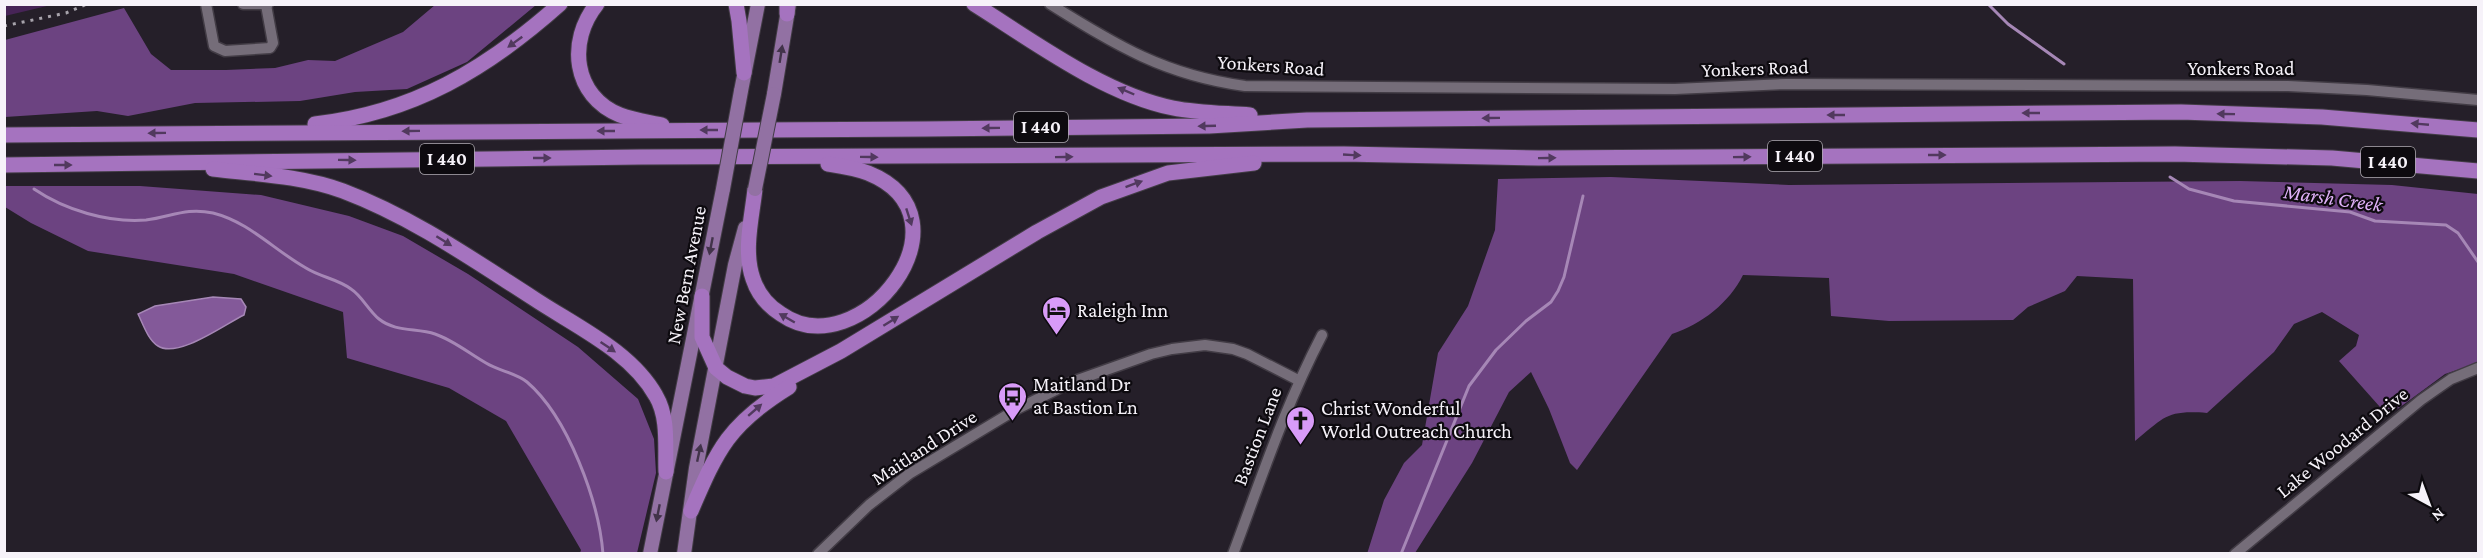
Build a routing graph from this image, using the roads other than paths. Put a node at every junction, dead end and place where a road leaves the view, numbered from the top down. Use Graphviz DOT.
graph roads {
  1 [pos="206,4"];
  2 [pos="243,4"];
  3 [pos="560,4"];
  4 [pos="597,4"];
  5 [pos="736,4"];
  6 [pos="758,4"];
  7 [pos="974,4"];
  8 [pos="1050,4"];
  9 [pos="267,5"];
  10 [pos="788,8"];
  11 [pos="744,73"];
  12 [pos="2478,100"];
  13 [pos="1307,120"];
  14 [pos="685,130"];
  15 [pos="2478,130"];
  16 [pos="216,133"];
  17 [pos="4,135"];
  18 [pos="1293,154"];
  19 [pos="790,157"];
  20 [pos="163,164"];
  21 [pos="4,165"];
  22 [pos="2478,171"];
  23 [pos="755,189"];
  24 [pos="702,296"];
  25 [pos="1322,335"];
  26 [pos="841,351"];
  27 [pos="716,368"];
  28 [pos="2478,368"];
  29 [pos="1298,380"];
  30 [pos="666,472"];
  31 [pos="691,511"];
  32 [pos="650,554"];
  33 [pos="684,554"];
  34 [pos="818,554"];
  35 [pos="1233,554"];
  36 [pos="2235,554"];
  1 -- 9 [label="street"];
  2 -- 9 [label="street"];
  3 -- 16 [label="highway, one-way"];
  4 -- 14 [label="highway"];
  5 -- 11 [label="highway"];
  6 -- 11 [label="main road, New Bern Avenue"];
  13 -- 7 [label="highway, one-way"];
  8 -- 12 [label="street, Yonkers Road"];
  23 -- 10 [label="main road, one-way, bridge"];
  11 -- 24 [label="main road, New Bern Avenue, one-way, bridge"];
  13 -- 14 [label="highway, I 440, one-way"];
  15 -- 13 [label="highway, I 440, one-way"];
  14 -- 16 [label="highway, I 440, one-way"];
  16 -- 17 [label="highway, I 440, one-way"];
  19 -- 18 [label="highway, I 440, one-way"];
  18 -- 22 [label="highway, I 440, one-way"];
  26 -- 18 [label="highway, one-way"];
  20 -- 19 [label="highway, I 440, one-way"];
  19 -- 23 [label="highway, one-way"];
  21 -- 20 [label="highway, I 440, one-way"];
  20 -- 30 [label="highway, one-way"];
  23 -- 27 [label="main road"];
  24 -- 27 [label="highway"];
  24 -- 30 [label="main road, New Bern Avenue"];
  25 -- 29 [label="street, Bastion Lane"];
  26 -- 27 [label="highway"];
  31 -- 26 [label="highway, one-way"];
  31 -- 27 [label="main road, one-way"];
  28 -- 36 [label="street, Lake Woodard Drive"];
  29 -- 34 [label="street, Maitland Drive"];
  29 -- 35 [label="street, Bastion Lane"];
  30 -- 32 [label="main road, New Bern Avenue, one-way"];
  31 -- 33 [label="main road"];
}
